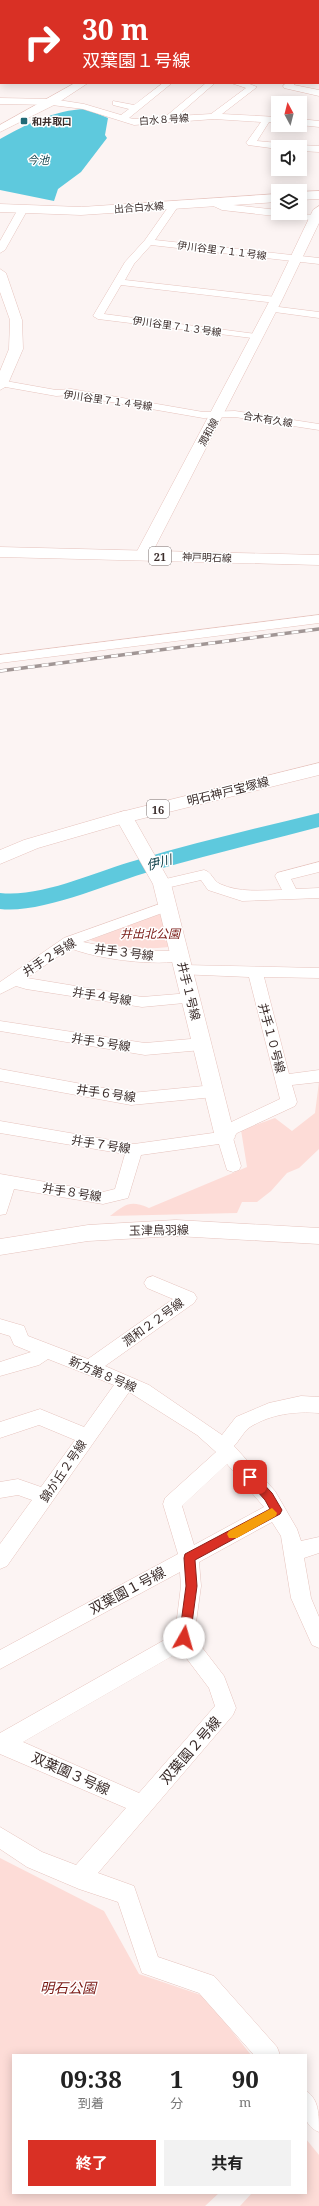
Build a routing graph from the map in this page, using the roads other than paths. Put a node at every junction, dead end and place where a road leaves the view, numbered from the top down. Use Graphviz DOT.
graph roads {
  1 [pos="81,84"];
  2 [pos="167,84"];
  3 [pos="210,84"];
  4 [pos="240,84"];
  5 [pos="290,84"];
  6 [pos="319,93"];
  7 [pos="0,101"];
  8 [pos="52,102"];
  9 [pos="116,103"];
  10 [pos="136,108"];
  11 [pos="213,116"];
  12 [pos="122,118"];
  13 [pos="169,118"];
  14 [pos="267,119"];
  15 [pos="271,119"];
  16 [pos="307,123"];
  17 [pos="319,124"];
  18 [pos="0,129"];
  19 [pos="271,145"];
  20 [pos="307,148"];
  21 [pos="319,149"];
  22 [pos="319,195"];
  23 [pos="307,196"];
  24 [pos="271,198"];
  25 [pos="212,202"];
  26 [pos="174,205"];
  27 [pos="0,208"];
  28 [pos="23,209"];
  29 [pos="318,215"];
  30 [pos="149,242"];
  31 [pos="0,250"];
  32 [pos="296,259"];
  33 [pos="319,261"];
  34 [pos="0,273"];
  35 [pos="120,282"];
  36 [pos="274,304"];
  37 [pos="319,315"];
  38 [pos="256,337"];
  39 [pos="0,384"];
  40 [pos="217,414"];
  41 [pos="319,427"];
  42 [pos="0,552"];
  43 [pos="143,555"];
  44 [pos="319,560"];
  45 [pos="319,619"];
  46 [pos="0,659"];
  47 [pos="319,769"];
  48 [pos="127,820"];
  49 [pos="0,858"];
  50 [pos="319,868"];
  51 [pos="162,884"];
  52 [pos="319,893"];
  53 [pos="291,894"];
  54 [pos="168,906"];
  55 [pos="69,942"];
  56 [pos="181,963"];
  57 [pos="254,972"];
  58 [pos="319,973"];
  59 [pos="15,979"];
  60 [pos="0,989"];
  61 [pos="190,998"];
  62 [pos="0,1026"];
  63 [pos="202,1044"];
  64 [pos="0,1075"];
  65 [pos="319,1076"];
  66 [pos="283,1080"];
  67 [pos="214,1091"];
  68 [pos="0,1127"];
  69 [pos="225,1137"];
  70 [pos="134,1150"];
  71 [pos="233,1166"];
  72 [pos="4,1180"];
  73 [pos="0,1209"];
  74 [pos="319,1236"];
  75 [pos="0,1246"];
  76 [pos="152,1283"];
  77 [pos="0,1326"];
  78 [pos="0,1333"];
  79 [pos="20,1340"];
  80 [pos="46,1350"];
  81 [pos="90,1367"];
  82 [pos="0,1369"];
  83 [pos="126,1382"];
  84 [pos="319,1405"];
  85 [pos="0,1430"];
  86 [pos="86,1436"];
  87 [pos="225,1450"];
  88 [pos="0,1490"];
  89 [pos="46,1496"];
  90 [pos="276,1510"];
  91 [pos="319,1545"];
  92 [pos="293,1552"];
  93 [pos="189,1558"];
  94 [pos="0,1560"];
  95 [pos="184,1638"];
  96 [pos="319,1639"];
  97 [pos="0,1660"];
  98 [pos="1,1743"];
  99 [pos="142,1805"];
  100 [pos="0,1837"];
  101 [pos="79,1878"];
  102 [pos="268,2054"];
  103 [pos="307,2104"];
  104 [pos="319,2120"];
  1 -- 8 [label="street"];
  2 -- 10 [label="street"];
  3 -- 13 [label="street"];
  4 -- 11 [label="street"];
  5 -- 6 [label="street"];
  7 -- 8 [label="street, 白水８号線"];
  8 -- 12 [label="street, 白水８号線"];
  8 -- 18 [label="street"];
  9 -- 10 [label="street"];
  10 -- 12 [label="street"];
  11 -- 13 [label="street, 白水８号線"];
  11 -- 14 [label="street, 白水８号線"];
  12 -- 13 [label="street, 白水８号線"];
  14 -- 15 [label="street, 白水８号線"];
  14 -- 19 [label="street"];
  16 -- 17 [label="street"];
  20 -- 21 [label="street"];
  22 -- 23 [label="street"];
  24 -- 25 [label="street, 出合白水線"];
  25 -- 26 [label="street, 出合白水線"];
  25 -- 29 [label="street"];
  26 -- 28 [label="street, 出合白水線"];
  26 -- 30 [label="street"];
  27 -- 28 [label="street, 出合白水線"];
  28 -- 31 [label="street"];
  29 -- 32 [label="street, 潤和線"];
  30 -- 32 [label="street, 伊川谷里７１１号線"];
  30 -- 35 [label="street"];
  32 -- 33 [label="street, 伊川谷里７１１号線"];
  32 -- 36 [label="street, 潤和線"];
  34 -- 39 [label="street"];
  35 -- 36 [label="street"];
  35 -- 38 [label="street, 伊川谷里７１３号線"];
  36 -- 37 [label="street"];
  36 -- 38 [label="street, 潤和線"];
  38 -- 40 [label="street, 潤和線"];
  39 -- 40 [label="street, 伊川谷里７１４号線"];
  40 -- 41 [label="street, 合木有久線"];
  40 -- 43 [label="street, 潤和線"];
  42 -- 43 [label="main road, 神戸明石線 / 21"];
  43 -- 44 [label="main road, 神戸明石線 / 21"];
  45 -- 46 [label="street"];
  47 -- 48 [label="main road, 明石神戸宝塚線 / 16"];
  48 -- 49 [label="main road, 明石神戸宝塚線 / 16"];
  48 -- 51 [label="street, 井手１号線"];
  50 -- 53 [label="street"];
  51 -- 53 [label="street"];
  51 -- 54 [label="street, 井手１号線"];
  52 -- 53 [label="street"];
  54 -- 55 [label="street, 井手２号線"];
  54 -- 56 [label="street, 井手１号線"];
  55 -- 56 [label="street, 井手３号線"];
  55 -- 59 [label="street, 井手２号線"];
  56 -- 57 [label="street"];
  56 -- 61 [label="street, 井手１号線"];
  57 -- 58 [label="street"];
  57 -- 66 [label="street, 井手１０号線"];
  59 -- 60 [label="street, 井手２号線"];
  59 -- 61 [label="street, 井手４号線"];
  61 -- 63 [label="street, 井手１号線"];
  62 -- 63 [label="street, 井手５号線"];
  63 -- 67 [label="street, 井手１号線"];
  64 -- 67 [label="street, 井手６号線"];
  65 -- 66 [label="street"];
  66 -- 69 [label="street, 井手１０号線"];
  67 -- 69 [label="street, 井手１号線"];
  68 -- 70 [label="street, 井手７号線"];
  69 -- 70 [label="street, 井手７号線"];
  69 -- 71 [label="street, 井手１号線"];
  70 -- 72 [label="street, 井手８号線"];
  72 -- 73 [label="street"];
  74 -- 75 [label="street, 玉津鳥羽線"];
  76 -- 81 [label="street, 潤和２２号線"];
  77 -- 79 [label="street, 新方第８号線"];
  78 -- 79 [label="street"];
  79 -- 80 [label="street, 新方第８号線"];
  80 -- 81 [label="street, 新方第８号線"];
  80 -- 82 [label="street"];
  81 -- 83 [label="street, 新方第８号線"];
  83 -- 86 [label="street, 錦が丘２号線"];
  83 -- 87 [label="street, 新方第８号線"];
  84 -- 87 [label="street"];
  85 -- 86 [label="street"];
  86 -- 89 [label="street, 錦が丘２号線"];
  87 -- 90 [label="street, 新方第８号線"];
  87 -- 93 [label="street"];
  88 -- 89 [label="street"];
  89 -- 94 [label="street, 錦が丘２号線"];
  90 -- 92 [label="street, 新方第８号線"];
  90 -- 93 [label="street, 双葉園１号線"];
  91 -- 92 [label="street"];
  92 -- 96 [label="street, 新方第８号線"];
  93 -- 95 [label="street"];
  93 -- 97 [label="street, 双葉園１号線"];
  95 -- 98 [label="street"];
  95 -- 99 [label="street, 双葉園２号線"];
  98 -- 99 [label="street, 双葉園３号線"];
  99 -- 101 [label="street, 双葉園２号線"];
  100 -- 101 [label="street"];
  101 -- 102 [label="street"];
  103 -- 104 [label="street"];
}
